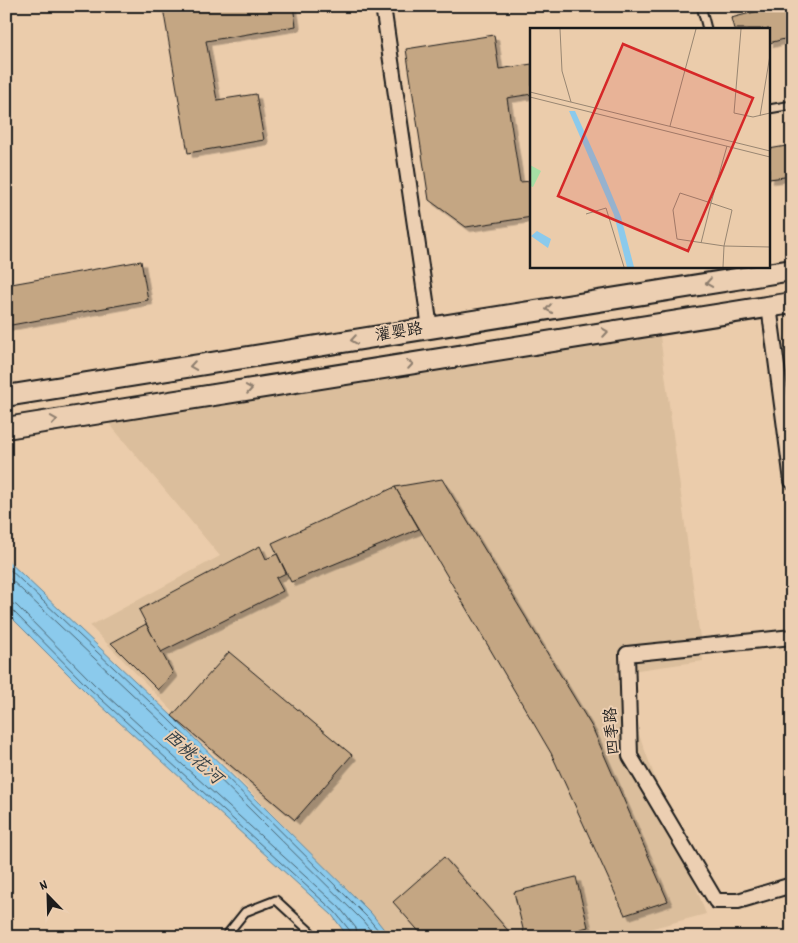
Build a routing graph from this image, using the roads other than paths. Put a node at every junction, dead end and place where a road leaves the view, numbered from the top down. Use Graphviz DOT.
graph roads {
  1 [pos="383,6"];
  2 [pos="701,6"];
  3 [pos="707,28"];
  4 [pos="792,105"];
  5 [pos="770,109"];
  6 [pos="792,270"];
  7 [pos="792,303"];
  8 [pos="769,306"];
  9 [pos="430,328"];
  10 [pos="6,396"];
  11 [pos="6,428"];
  12 [pos="792,481"];
  13 [pos="792,638"];
  14 [pos="792,885"];
  15 [pos="224,937"];
  16 [pos="316,937"];
  1 -- 9 [label="street"];
  2 -- 3 [label="lane"];
  4 -- 5 [label="lane"];
  6 -- 9 [label="main road, 灌婴路, one-way"];
  7 -- 8 [label="main road, 灌婴路"];
  11 -- 8 [label="main road, 灌婴路, one-way"];
  8 -- 12 [label="street"];
  9 -- 10 [label="main road, 灌婴路, one-way"];
  13 -- 14 [label="street, 四季路"];
  15 -- 16 [label="lane"];
}
